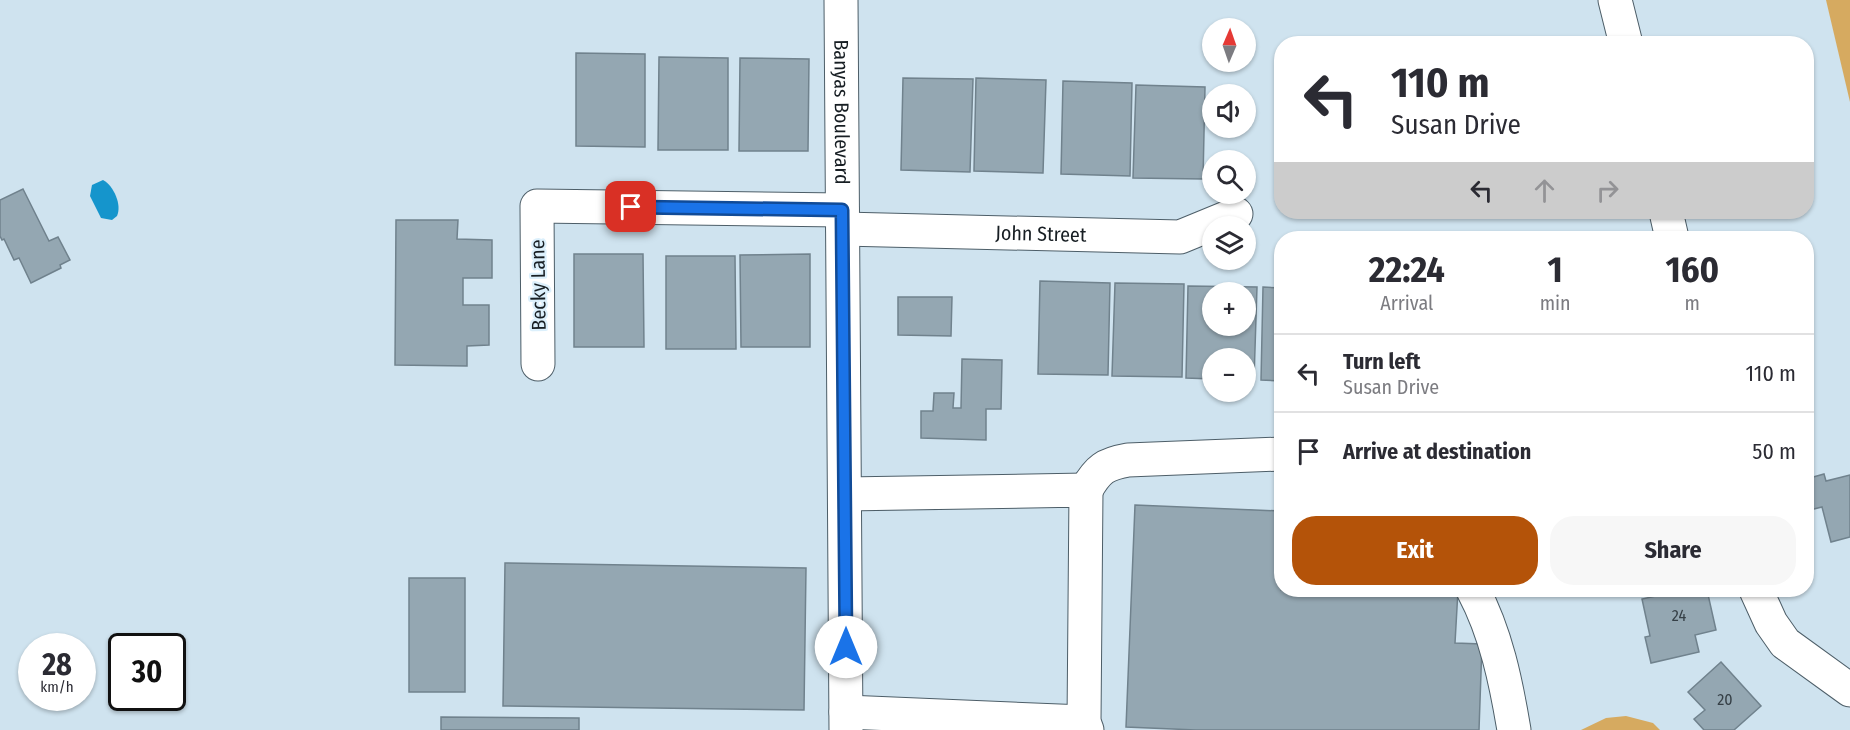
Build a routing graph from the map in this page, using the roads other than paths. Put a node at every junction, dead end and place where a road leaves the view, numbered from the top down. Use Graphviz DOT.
graph roads {
  1 [pos="841,0"];
  2 [pos="1616,0"];
  3 [pos="1624,36"];
  4 [pos="537,206"];
  5 [pos="1236,214"];
  6 [pos="842,220"];
  7 [pos="538,364"];
  8 [pos="1274,454"];
  9 [pos="1086,490"];
  10 [pos="845,494"];
  11 [pos="1477,597"];
  12 [pos="1759,597"];
  13 [pos="1850,690"];
  14 [pos="846,721"];
  15 [pos="1085,726"];
  16 [pos="1514,730"];
  1 -- 6 [label="street, Banyas Boulevard"];
  2 -- 3 [label="street"];
  4 -- 6 [label="street, John Street"];
  4 -- 7 [label="street, Becky Lane"];
  5 -- 6 [label="street, John Street"];
  6 -- 10 [label="street, Banyas Boulevard"];
  8 -- 9 [label="street"];
  9 -- 10 [label="street"];
  9 -- 15 [label="street"];
  10 -- 14 [label="street, Banyas Boulevard"];
  11 -- 16 [label="street"];
  12 -- 13 [label="street"];
  14 -- 15 [label="street"];
}
